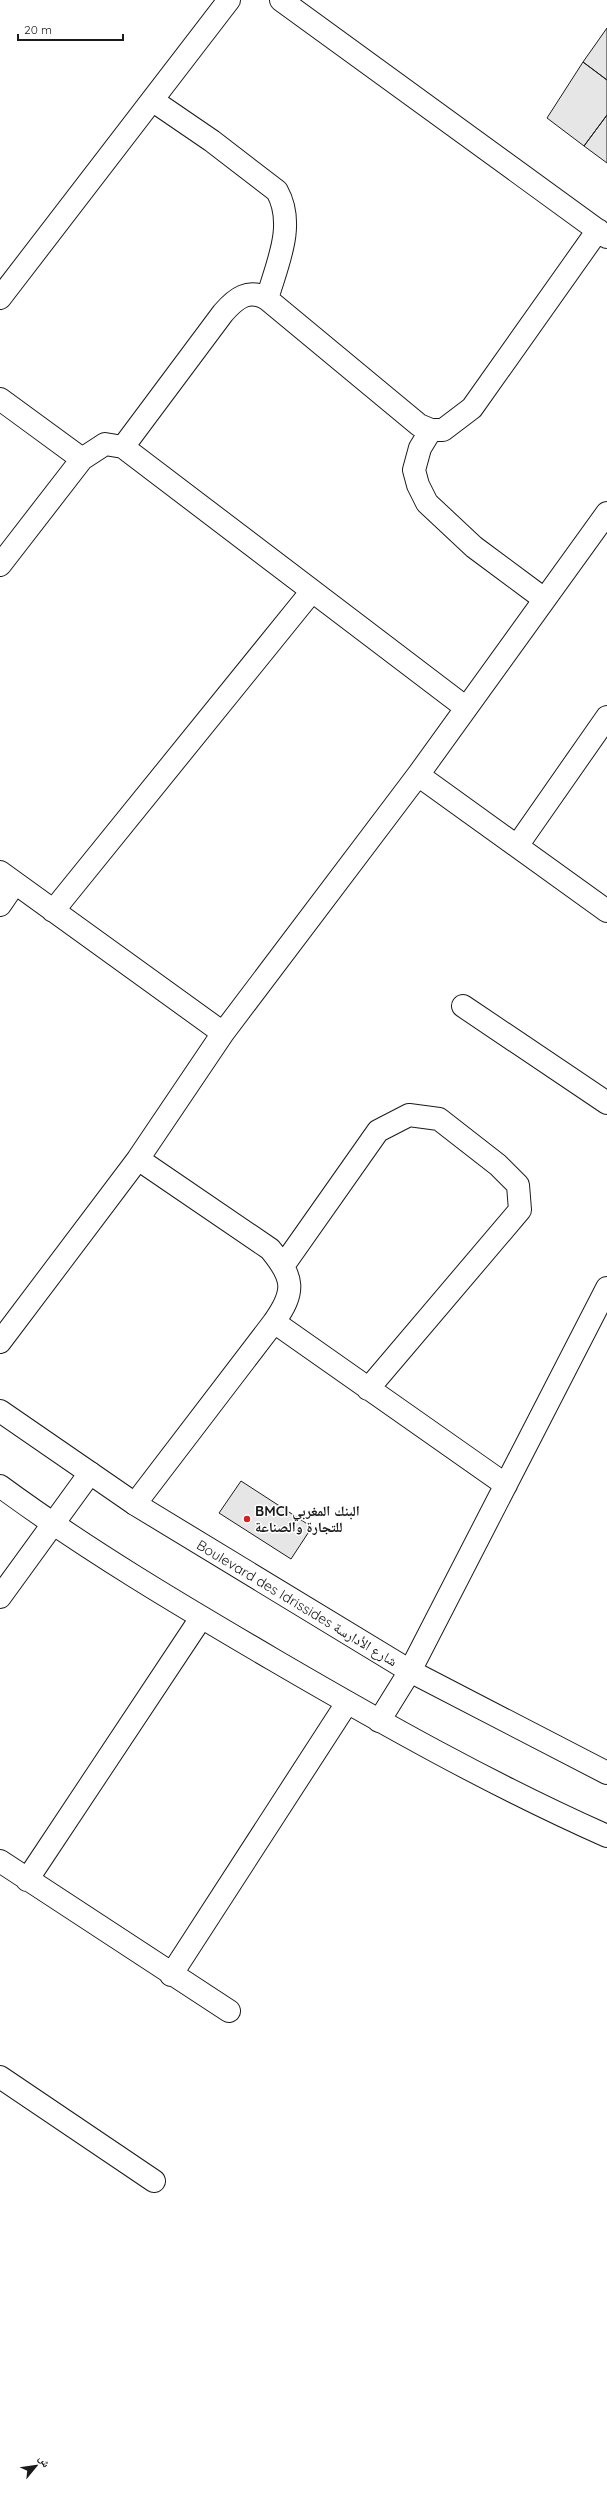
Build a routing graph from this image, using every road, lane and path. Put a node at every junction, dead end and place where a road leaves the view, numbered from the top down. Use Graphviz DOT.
graph roads {
  1 [pos="229,0"];
  2 [pos="281,0"];
  3 [pos="152,100"];
  4 [pos="603,233"];
  5 [pos="0,298"];
  6 [pos="267,299"];
  7 [pos="0,399"];
  8 [pos="431,430"];
  9 [pos="124,447"];
  10 [pos="82,459"];
  11 [pos="607,513"];
  12 [pos="0,566"];
  13 [pos="312,591"];
  14 [pos="544,599"];
  15 [pos="465,708"];
  16 [pos="607,716"];
  17 [pos="418,775"];
  18 [pos="516,846"];
  19 [pos="8,878"];
  20 [pos="0,905"];
  21 [pos="53,911"];
  22 [pos="607,911"];
  23 [pos="463,1006"];
  24 [pos="223,1033"];
  25 [pos="607,1103"];
  26 [pos="138,1159"];
  27 [pos="283,1266"];
  28 [pos="607,1288"];
  29 [pos="274,1322"];
  30 [pos="0,1342"];
  31 [pos="368,1389"];
  32 [pos="0,1411"];
  33 [pos="90,1473"];
  34 [pos="506,1485"];
  35 [pos="0,1486"];
  36 [pos="135,1504"];
  37 [pos="53,1525"];
  38 [pos="0,1597"];
  39 [pos="201,1618"];
  40 [pos="410,1671"];
  41 [pos="347,1703"];
  42 [pos="379,1721"];
  43 [pos="607,1773"];
  44 [pos="607,1836"];
  45 [pos="0,1861"];
  46 [pos="27,1880"];
  47 [pos="171,1975"];
  48 [pos="229,2011"];
  49 [pos="0,2077"];
  50 [pos="154,2181"];
  1 -- 3 [label="street"];
  2 -- 4 [label="street"];
  3 -- 5 [label="street"];
  3 -- 6 [label="street"];
  4 -- 8 [label="street"];
  6 -- 8 [label="street"];
  6 -- 9 [label="street"];
  7 -- 10 [label="street"];
  8 -- 14 [label="street"];
  9 -- 10 [label="street"];
  9 -- 13 [label="street"];
  10 -- 12 [label="street"];
  11 -- 14 [label="street"];
  13 -- 15 [label="street"];
  13 -- 21 [label="street"];
  14 -- 15 [label="street"];
  15 -- 17 [label="street"];
  16 -- 18 [label="street"];
  17 -- 18 [label="street"];
  17 -- 24 [label="street"];
  18 -- 22 [label="street"];
  19 -- 20 [label="street"];
  19 -- 21 [label="street"];
  21 -- 24 [label="street"];
  23 -- 25 [label="street"];
  24 -- 26 [label="street"];
  26 -- 27 [label="street"];
  26 -- 30 [label="street"];
  27 -- 29 [label="street"];
  27 -- 31 [label="street"];
  28 -- 34 [label="street"];
  29 -- 31 [label="street"];
  29 -- 36 [label="street"];
  31 -- 34 [label="street"];
  32 -- 33 [label="street, Boulevard des Idrissides شارع الأدارسة"];
  33 -- 36 [label="street, Boulevard des Idrissides شارع الأدارسة"];
  33 -- 37 [label="street"];
  34 -- 40 [label="street"];
  35 -- 37 [label="street"];
  36 -- 40 [label="street, Boulevard des Idrissides شارع الأدارسة"];
  37 -- 38 [label="street"];
  37 -- 39 [label="street"];
  39 -- 41 [label="street"];
  39 -- 46 [label="street"];
  40 -- 42 [label="street"];
  40 -- 43 [label="street, Boulevard des Idrissides شارع الأدارسة"];
  41 -- 42 [label="street"];
  41 -- 47 [label="street"];
  42 -- 44 [label="street"];
  45 -- 46 [label="street"];
  46 -- 47 [label="street"];
  47 -- 48 [label="street"];
  49 -- 50 [label="street"];
}
